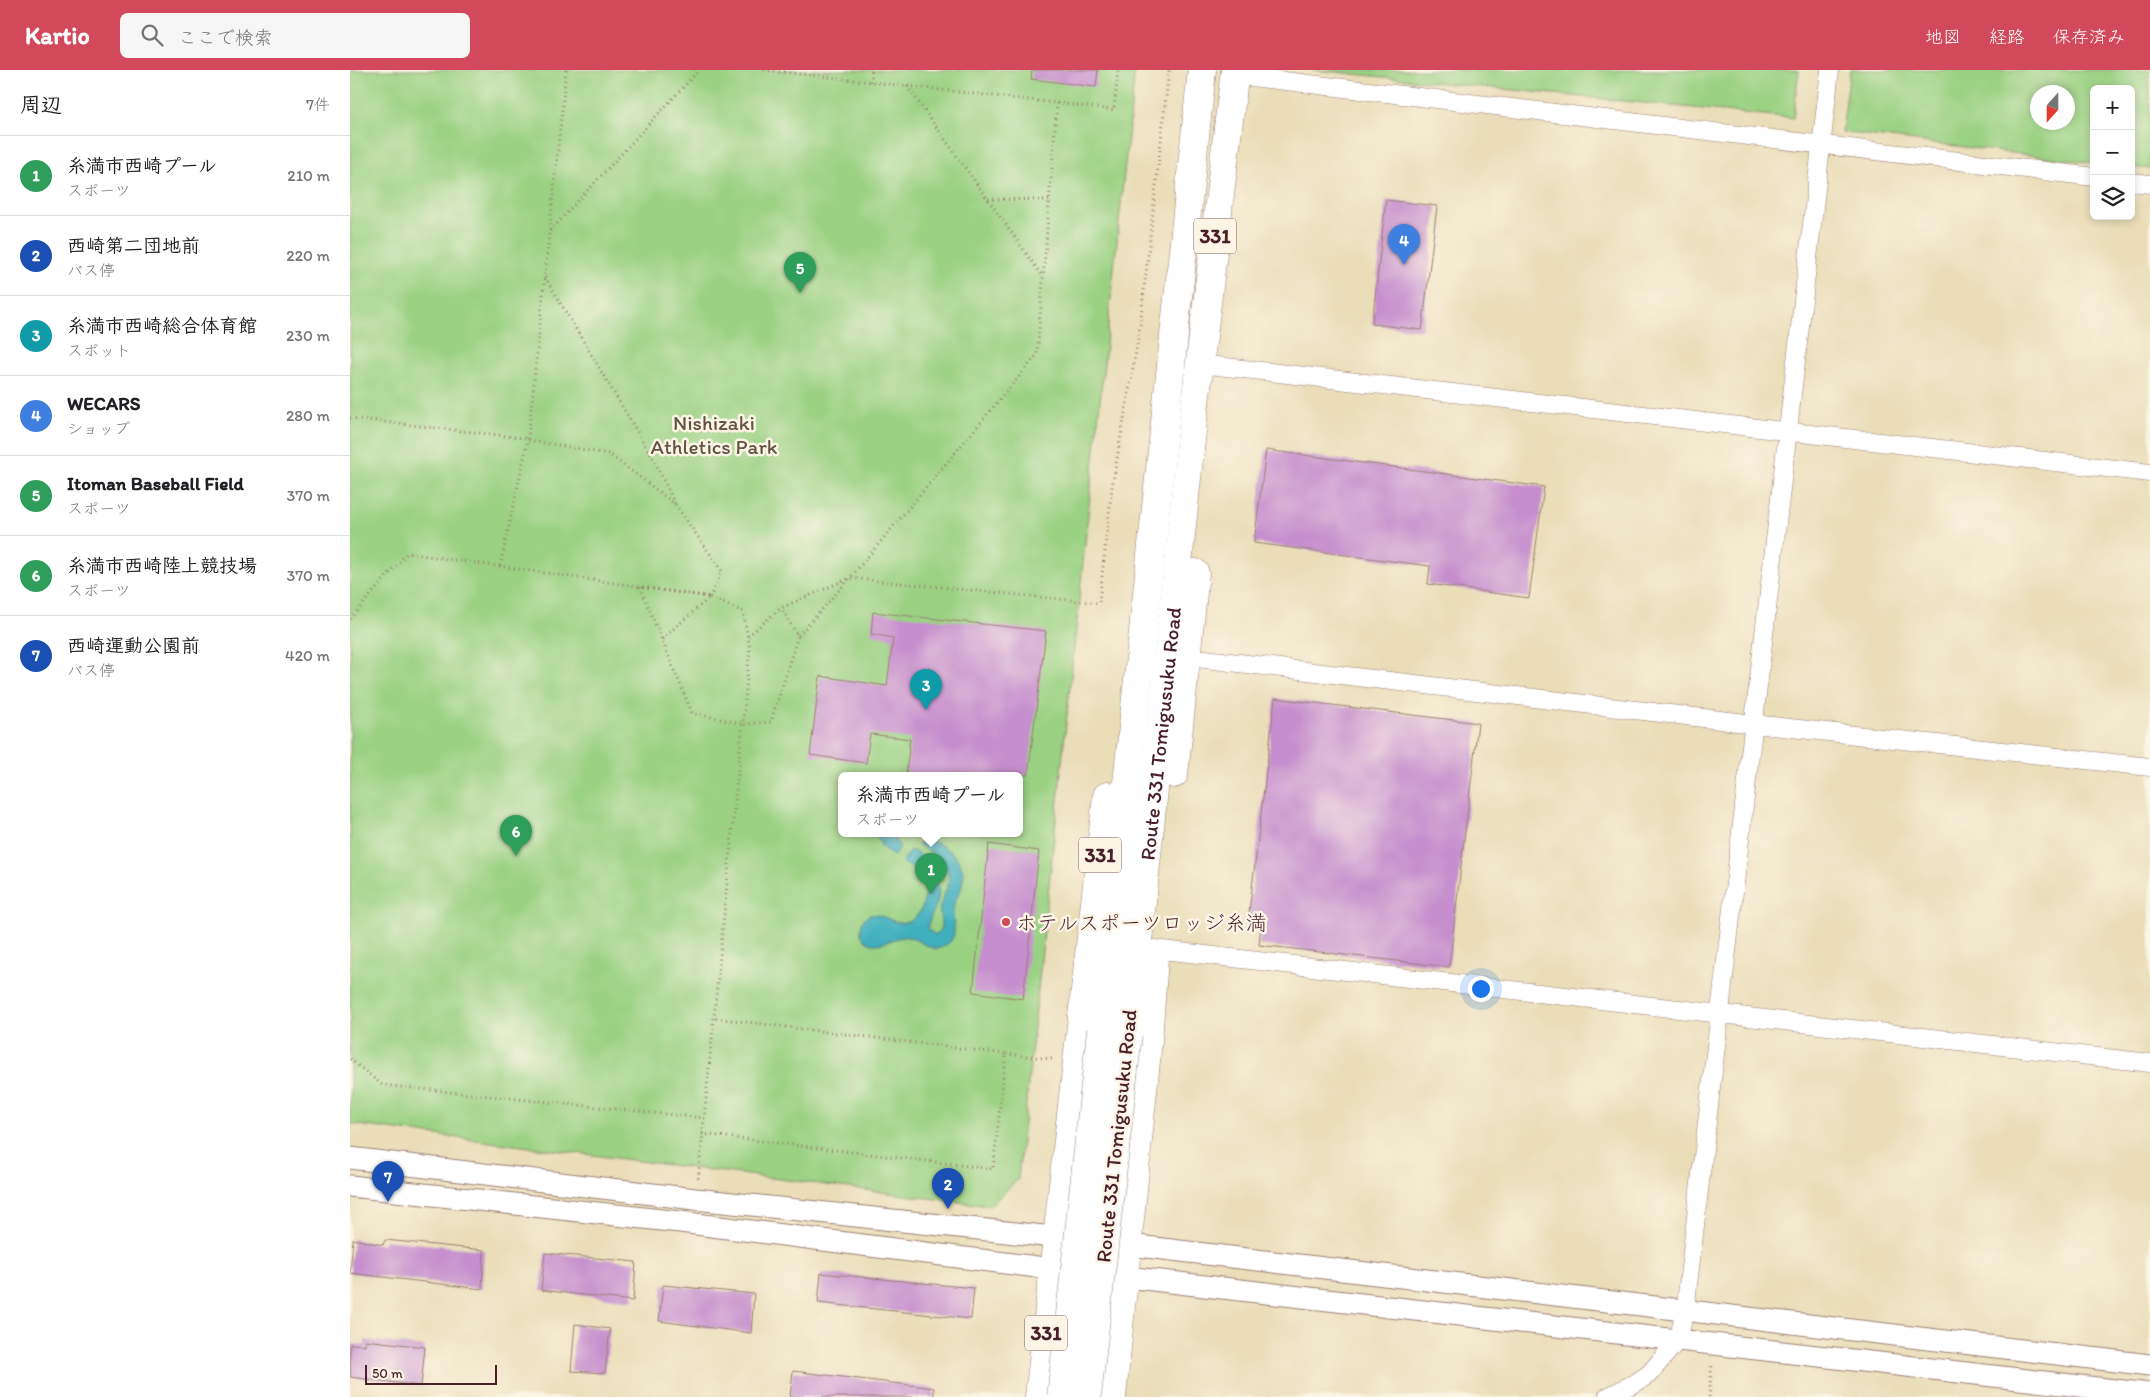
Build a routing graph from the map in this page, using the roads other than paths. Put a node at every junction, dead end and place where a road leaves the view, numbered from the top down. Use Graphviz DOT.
graph roads {
  1 [pos="1202,70"];
  2 [pos="1830,70"];
  3 [pos="1234,73"];
  4 [pos="1821,146"];
  5 [pos="2090,177"];
  6 [pos="2135,182"];
  7 [pos="2150,184"];
  8 [pos="1200,364"];
  9 [pos="1788,432"];
  10 [pos="2150,473"];
  11 [pos="1159,476"];
  12 [pos="1185,500"];
  13 [pos="1188,657"];
  14 [pos="1754,724"];
  15 [pos="2150,768"];
  16 [pos="1154,949"];
  17 [pos="1720,1015"];
  18 [pos="1115,1032"];
  19 [pos="2150,1063"];
  20 [pos="350,1158"];
  21 [pos="350,1186"];
  22 [pos="1057,1238"];
  23 [pos="1127,1244"];
  24 [pos="1054,1269"];
  25 [pos="1124,1277"];
  26 [pos="1685,1311"];
  27 [pos="1678,1340"];
  28 [pos="2150,1364"];
  29 [pos="2150,1394"];
  30 [pos="1039,1397"];
  31 [pos="1061,1397"];
  32 [pos="1087,1397"];
  33 [pos="1112,1397"];
  34 [pos="1607,1397"];
  1 -- 11 [label="highway, Route 331 Tomigusuku Road / 331"];
  2 -- 4 [label="street"];
  3 -- 4 [label="street"];
  3 -- 8 [label="highway, Route 331 Tomigusuku Road / 331"];
  4 -- 5 [label="street"];
  4 -- 9 [label="street"];
  6 -- 7 [label="street"];
  8 -- 9 [label="street"];
  8 -- 12 [label="highway, Route 331 Tomigusuku Road / 331"];
  9 -- 10 [label="street"];
  9 -- 14 [label="street"];
  11 -- 18 [label="highway, Route 331 Tomigusuku Road / 331"];
  11 -- 22 [label="highway, 331"];
  12 -- 13 [label="highway, 331"];
  12 -- 18 [label="highway, Route 331 Tomigusuku Road / 331"];
  13 -- 14 [label="street"];
  13 -- 16 [label="highway, 331"];
  14 -- 15 [label="street"];
  14 -- 17 [label="street"];
  16 -- 17 [label="street"];
  16 -- 23 [label="highway, 331"];
  17 -- 19 [label="street"];
  17 -- 26 [label="street"];
  18 -- 31 [label="highway, Route 331 Tomigusuku Road / 331, bridge"];
  18 -- 32 [label="highway, Route 331 Tomigusuku Road / 331, bridge"];
  20 -- 22 [label="street"];
  21 -- 24 [label="street"];
  22 -- 23 [label="street"];
  22 -- 24 [label="highway, 331"];
  23 -- 25 [label="highway, 331"];
  23 -- 26 [label="street"];
  24 -- 25 [label="street"];
  24 -- 30 [label="highway, 331"];
  25 -- 27 [label="street"];
  25 -- 33 [label="highway, 331"];
  26 -- 27 [label="street"];
  26 -- 28 [label="street"];
  27 -- 29 [label="street"];
  27 -- 34 [label="street"];
}
